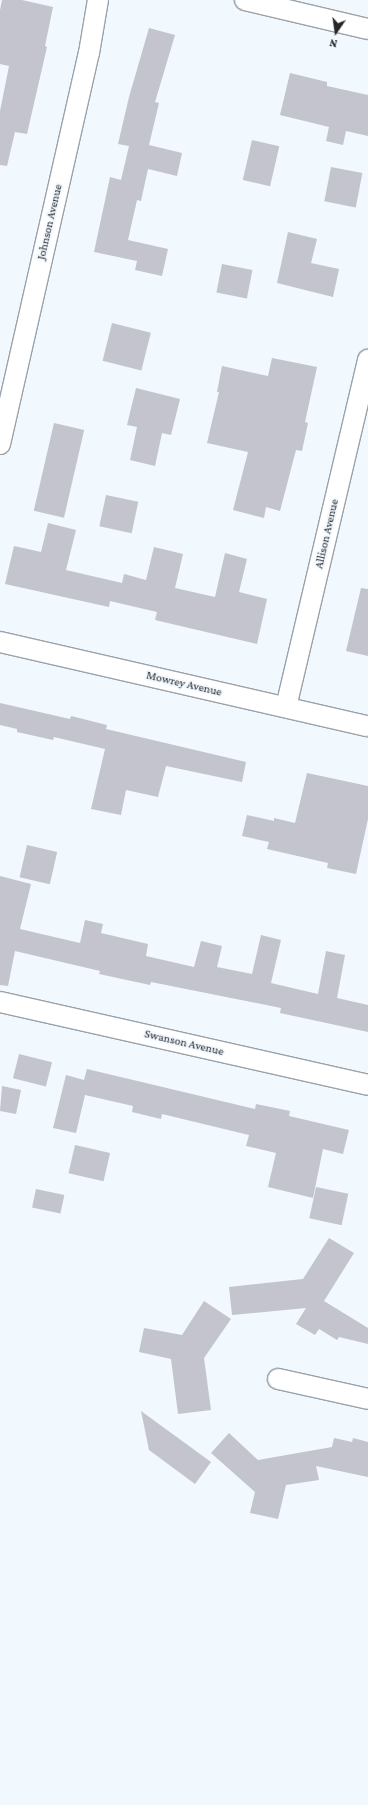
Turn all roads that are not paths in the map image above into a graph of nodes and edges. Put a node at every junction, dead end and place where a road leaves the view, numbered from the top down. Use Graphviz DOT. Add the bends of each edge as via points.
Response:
graph roads {
  1 [pos="98,0"];
  2 [pos="245,0"];
  3 [pos="368,29"];
  4 [pos="368,360"];
  5 [pos="0,444"];
  6 [pos="0,642"];
  7 [pos="286,707"];
  8 [pos="368,726"];
  9 [pos="0,1002"];
  10 [pos="368,1085"];
  11 [pos="278,1379"];
  12 [pos="368,1400"];
  1 -- 5 [label="street, Johnson Avenue" via="89,54"];
  2 -- 3 [label="street"];
  4 -- 7 [label="street, Allison Avenue"];
  6 -- 7 [label="street, Mowrey Avenue"];
  7 -- 8 [label="street, Mowrey Avenue"];
  9 -- 10 [label="street, Swanson Avenue"];
  11 -- 12 [label="street"];
}
